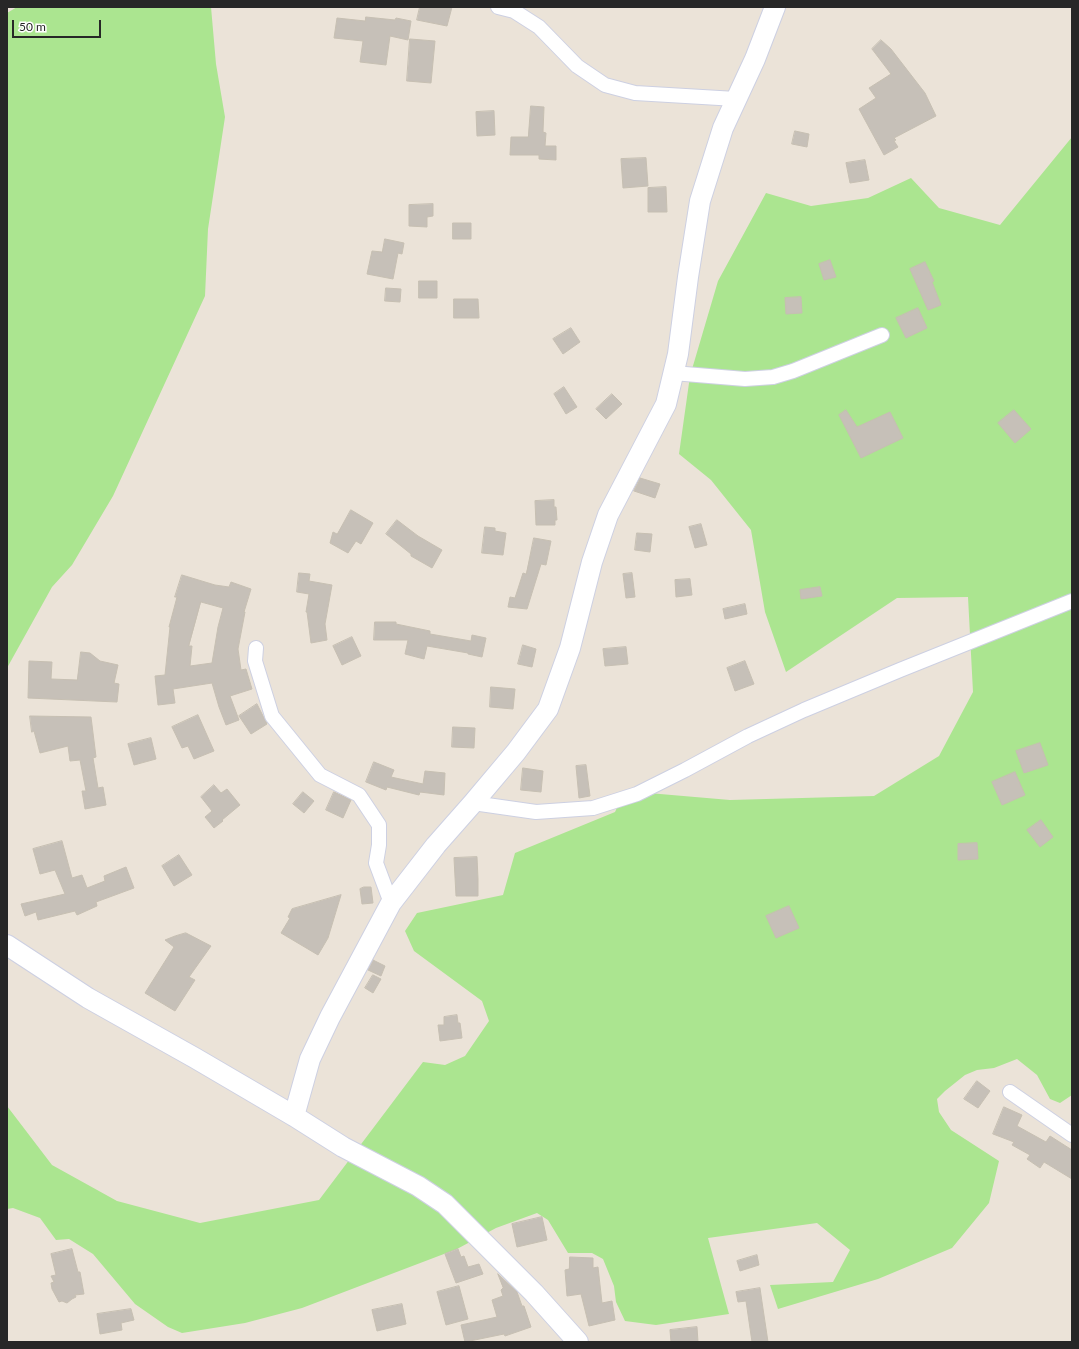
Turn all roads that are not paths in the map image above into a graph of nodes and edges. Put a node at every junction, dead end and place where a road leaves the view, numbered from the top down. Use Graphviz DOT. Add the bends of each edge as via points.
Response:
graph roads {
  1 [pos="498,7"];
  2 [pos="775,7"];
  3 [pos="514,9"];
  4 [pos="736,99"];
  5 [pos="882,335"];
  6 [pos="673,373"];
  7 [pos="1072,601"];
  8 [pos="256,648"];
  9 [pos="474,803"];
  10 [pos="391,903"];
  11 [pos="7,945"];
  12 [pos="1010,1092"];
  13 [pos="294,1116"];
  14 [pos="1072,1135"];
  15 [pos="578,1342"];
  1 -- 3 [label="street"];
  2 -- 4 [label="street"];
  3 -- 4 [label="street" via="539,28 577,66 605,85 635,93"];
  4 -- 6 [label="street" via="723,128 700,201"];
  5 -- 6 [label="street" via="774,377 744,379"];
  6 -- 9 [label="street" via="666,404 608,515 592,562 570,648 548,709"];
  7 -- 9 [label="street" via="804,710 637,794 593,808 536,812"];
  8 -- 10 [label="street" via="255,661 272,716 320,775 359,795 379,825 376,863"];
  9 -- 10 [label="street" via="436,845"];
  10 -- 13 [label="street" via="330,1016 310,1059"];
  11 -- 13 [label="street" via="88,998"];
  12 -- 14 [label="street"];
  13 -- 15 [label="street" via="343,1147 418,1186 445,1204 534,1293"];
}
